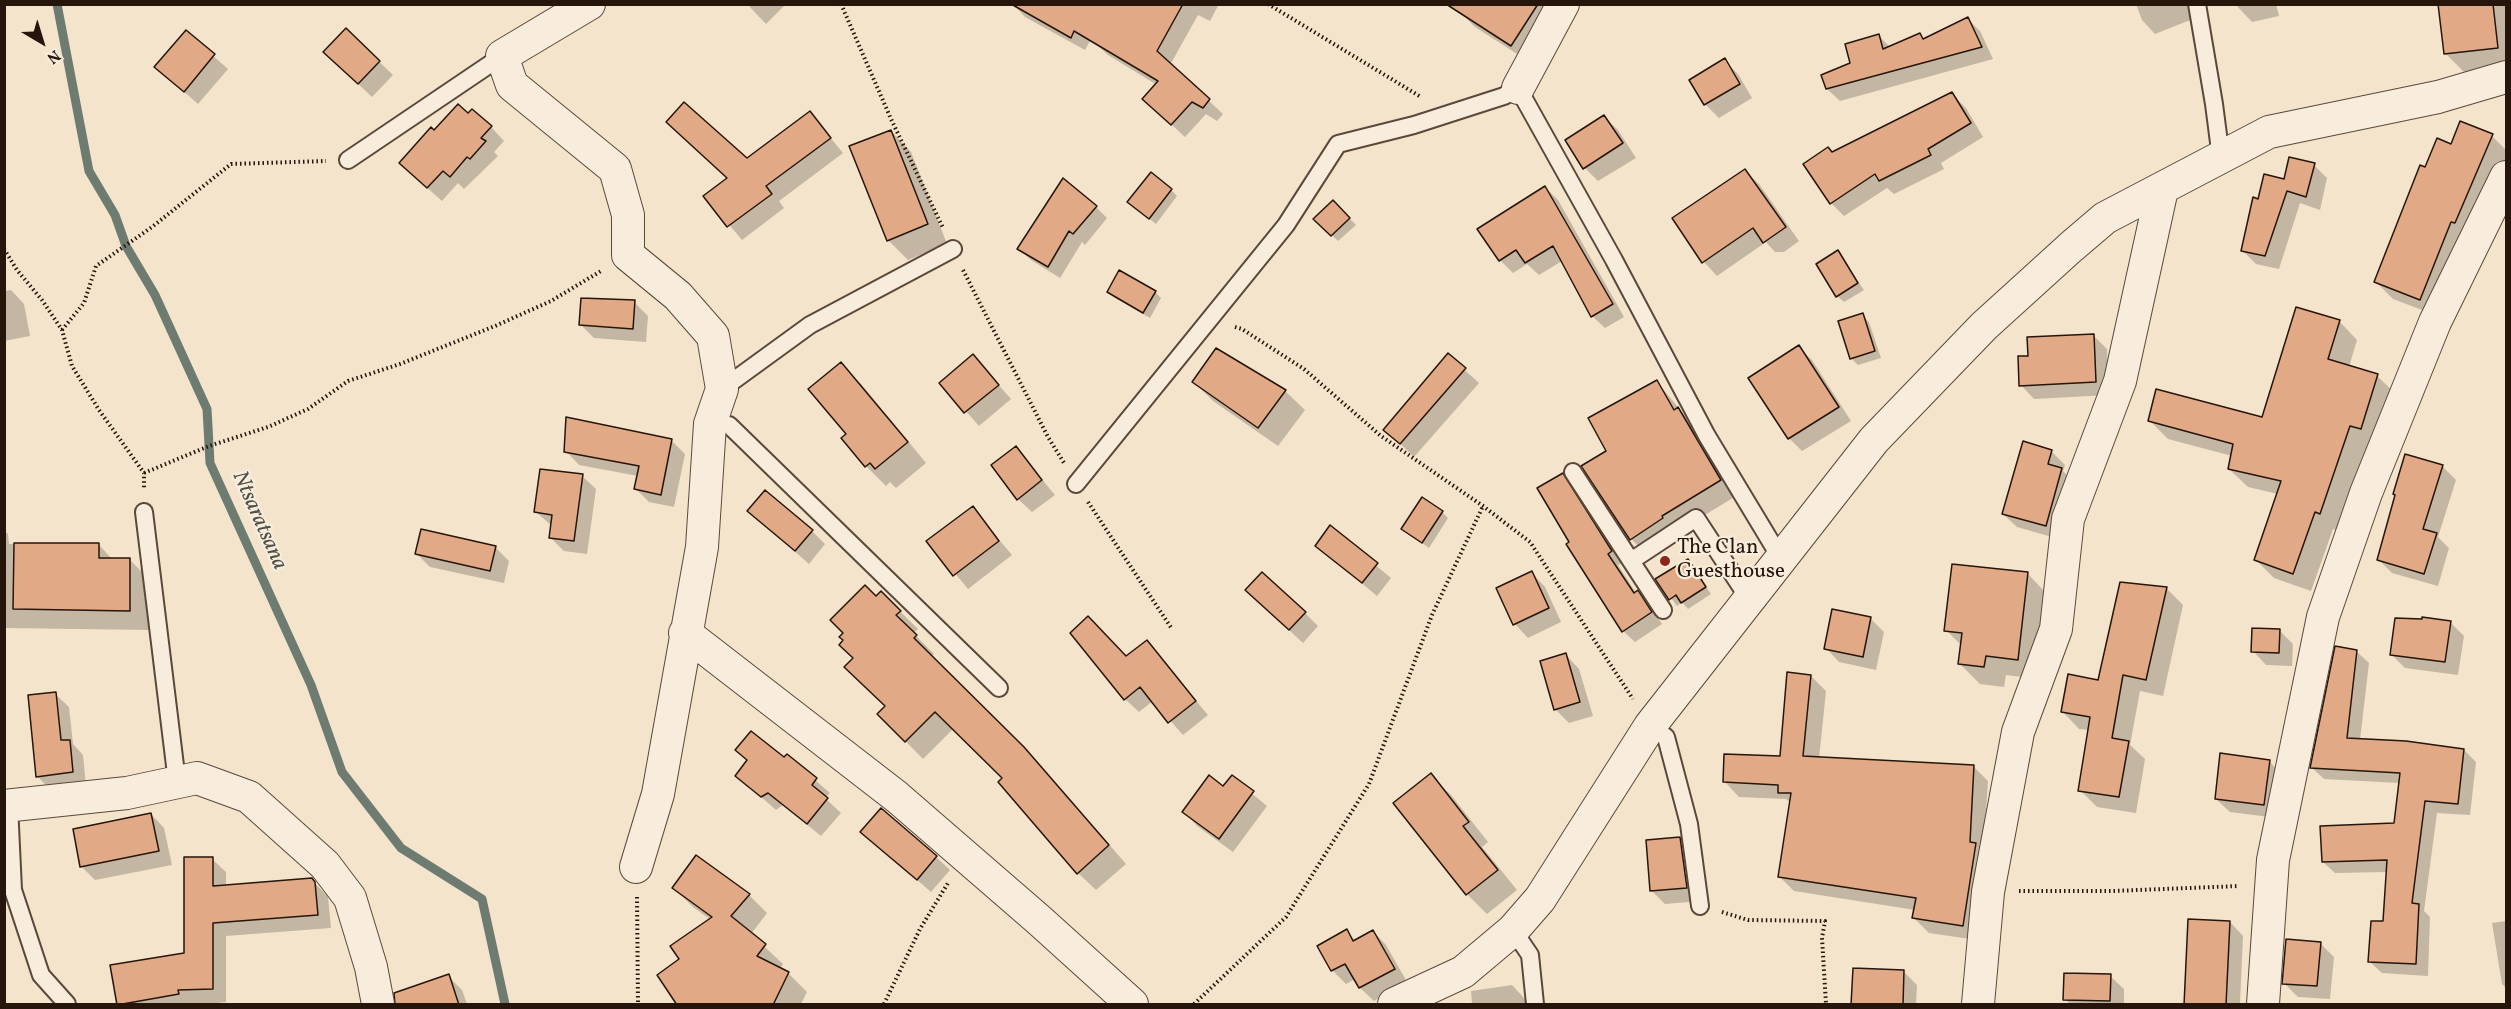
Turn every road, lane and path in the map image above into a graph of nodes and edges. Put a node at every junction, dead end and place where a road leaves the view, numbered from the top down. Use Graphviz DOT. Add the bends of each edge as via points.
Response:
graph roads {
  1 [pos="588,4"];
  2 [pos="841,4"];
  3 [pos="1268,4"];
  4 [pos="1563,4"];
  5 [pos="2197,4"];
  6 [pos="502,56"];
  7 [pos="2506,77"];
  8 [pos="1518,88"];
  9 [pos="1448,114"];
  10 [pos="2221,158"];
  11 [pos="348,160"];
  12 [pos="2506,177"];
  13 [pos="2162,189"];
  14 [pos="4,249"];
  15 [pos="953,249"];
  16 [pos="628,255"];
  17 [pos="1212,319"];
  18 [pos="62,330"];
  19 [pos="722,389"];
  20 [pos="710,424"];
  21 [pos="1573,472"];
  22 [pos="144,473"];
  23 [pos="1076,484"];
  24 [pos="1483,506"];
  25 [pos="144,512"];
  26 [pos="1780,557"];
  27 [pos="1631,561"];
  28 [pos="1749,599"];
  29 [pos="1663,610"];
  30 [pos="1172,629"];
  31 [pos="685,633"];
  32 [pos="999,688"];
  33 [pos="1650,726"];
  34 [pos="177,782"];
  35 [pos="7,806"];
  36 [pos="964,857"];
  37 [pos="636,867"];
  38 [pos="2270,888"];
  39 [pos="1988,892"];
  40 [pos="1700,906"];
  41 [pos="1513,930"];
  42 [pos="67,1005"];
  43 [pos="378,1005"];
  44 [pos="638,1005"];
  45 [pos="884,1005"];
  46 [pos="1132,1005"];
  47 [pos="1194,1005"];
  48 [pos="1394,1005"];
  49 [pos="1535,1005"];
  50 [pos="1826,1005"];
  51 [pos="1978,1005"];
  52 [pos="2263,1005"];
  1 -- 6 [label="street"];
  2 -- 15 [label="path"];
  3 -- 9 [label="path"];
  4 -- 8 [label="street"];
  5 -- 10 [label="lane"];
  6 -- 11 [label="lane"];
  6 -- 16 [label="street" via="512,85 615,169 628,215"];
  7 -- 10 [label="street" via="2438,97 2270,132"];
  8 -- 9 [label="lane"];
  8 -- 26 [label="lane" via="1707,436"];
  9 -- 17 [label="lane" via="1338,144 1286,225"];
  10 -- 13 [label="street"];
  11 -- 18 [label="path" via="231,164 96,266 84,303"];
  12 -- 38 [label="street" via="2435,322 2366,493 2323,617 2287,785"];
  13 -- 26 [label="street" via="2105,218 1984,326 1874,440"];
  13 -- 39 [label="street" via="2120,381 2068,519 2056,629 2018,732"];
  14 -- 18 [label="path"];
  15 -- 19 [label="lane" via="810,326"];
  15 -- 23 [label="path" via="1048,437"];
  16 -- 19 [label="street" via="678,296 713,336"];
  16 -- 22 [label="path" via="551,301 400,364 348,381 308,408 268,427"];
  17 -- 23 [label="lane"];
  17 -- 24 [label="path" via="1242,329 1304,369 1381,436"];
  18 -- 22 [label="path" via="72,366"];
  19 -- 20 [label="street"];
  20 -- 31 [label="street" via="702,547"];
  20 -- 32 [label="lane" via="729,425"];
  21 -- 27 [label="lane"];
  22 -- 25 [label="path"];
  23 -- 30 [label="path"];
  24 -- 33 [label="path" via="1530,542"];
  24 -- 47 [label="path" via="1432,615 1369,784 1286,917"];
  25 -- 34 [label="lane"];
  26 -- 28 [label="street"];
  27 -- 28 [label="lane" via="1696,518"];
  27 -- 29 [label="lane"];
  28 -- 33 [label="street"];
  31 -- 36 [label="street" via="897,797"];
  31 -- 37 [label="street" via="658,794"];
  33 -- 40 [label="lane" via="1666,737 1689,824"];
  33 -- 41 [label="street" via="1540,899"];
  34 -- 35 [label="street" via="127,793"];
  34 -- 43 [label="street" via="197,778 249,796 325,865 350,898"];
  35 -- 42 [label="lane" via="12,890 40,975"];
  36 -- 45 [label="path" via="920,929"];
  36 -- 46 [label="street"];
  37 -- 44 [label="path"];
  38 -- 39 [label="path"];
  38 -- 52 [label="street"];
  39 -- 51 [label="street"];
  40 -- 50 [label="path" via="1748,920 1825,921 1822,938"];
  41 -- 48 [label="street" via="1463,972"];
  41 -- 49 [label="lane" via="1530,955"];
}
